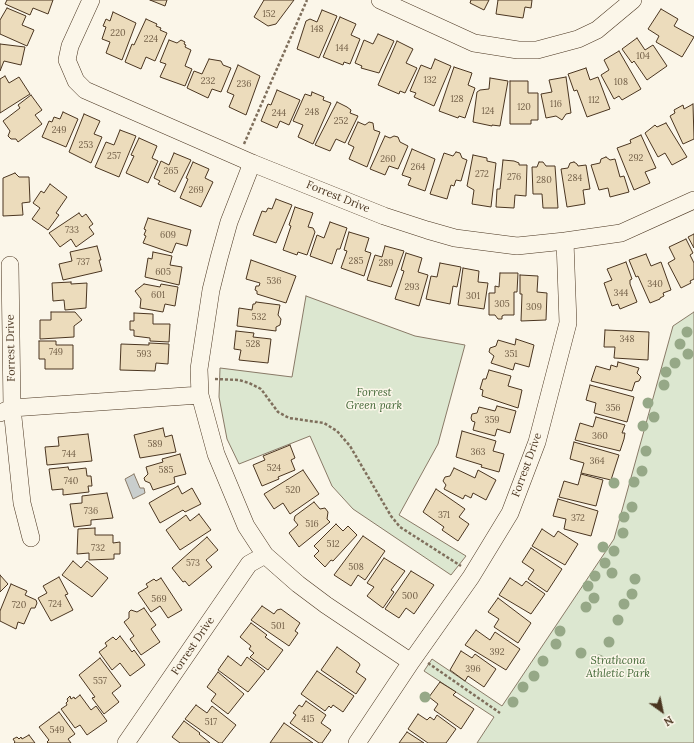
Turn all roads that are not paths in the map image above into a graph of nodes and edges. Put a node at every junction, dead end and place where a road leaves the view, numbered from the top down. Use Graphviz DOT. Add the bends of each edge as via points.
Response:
graph roads {
  1 [pos="91,0"];
  2 [pos="380,0"];
  3 [pos="633,0"];
  4 [pos="246,159"];
  5 [pos="694,200"];
  6 [pos="565,241"];
  7 [pos="10,265"];
  8 [pos="200,395"];
  9 [pos="4,408"];
  10 [pos="31,538"];
  11 [pos="265,555"];
  12 [pos="419,662"];
  13 [pos="126,743"];
  14 [pos="357,743"];
  1 -- 4 [label="street, Forrest Drive" via="70,46 67,60 76,82 85,90"];
  2 -- 3 [label="street" via="474,43 537,50 578,39 597,30"];
  4 -- 6 [label="street, Forrest Drive" via="384,216 441,234 517,246"];
  4 -- 8 [label="street" via="211,290 199,369"];
  5 -- 6 [label="street, Forrest Drive" via="621,233"];
  6 -- 12 [label="street, Forrest Drive" via="568,323 534,449 510,513"];
  7 -- 9 [label="street, Forrest Drive"];
  8 -- 9 [label="street"];
  8 -- 11 [label="street" via="216,454 246,526"];
  9 -- 10 [label="street, Forrest Drive"];
  11 -- 12 [label="street" via="326,605"];
  11 -- 13 [label="street, Forrest Drive" via="248,564"];
  12 -- 14 [label="street, Forrest Drive"];
}
